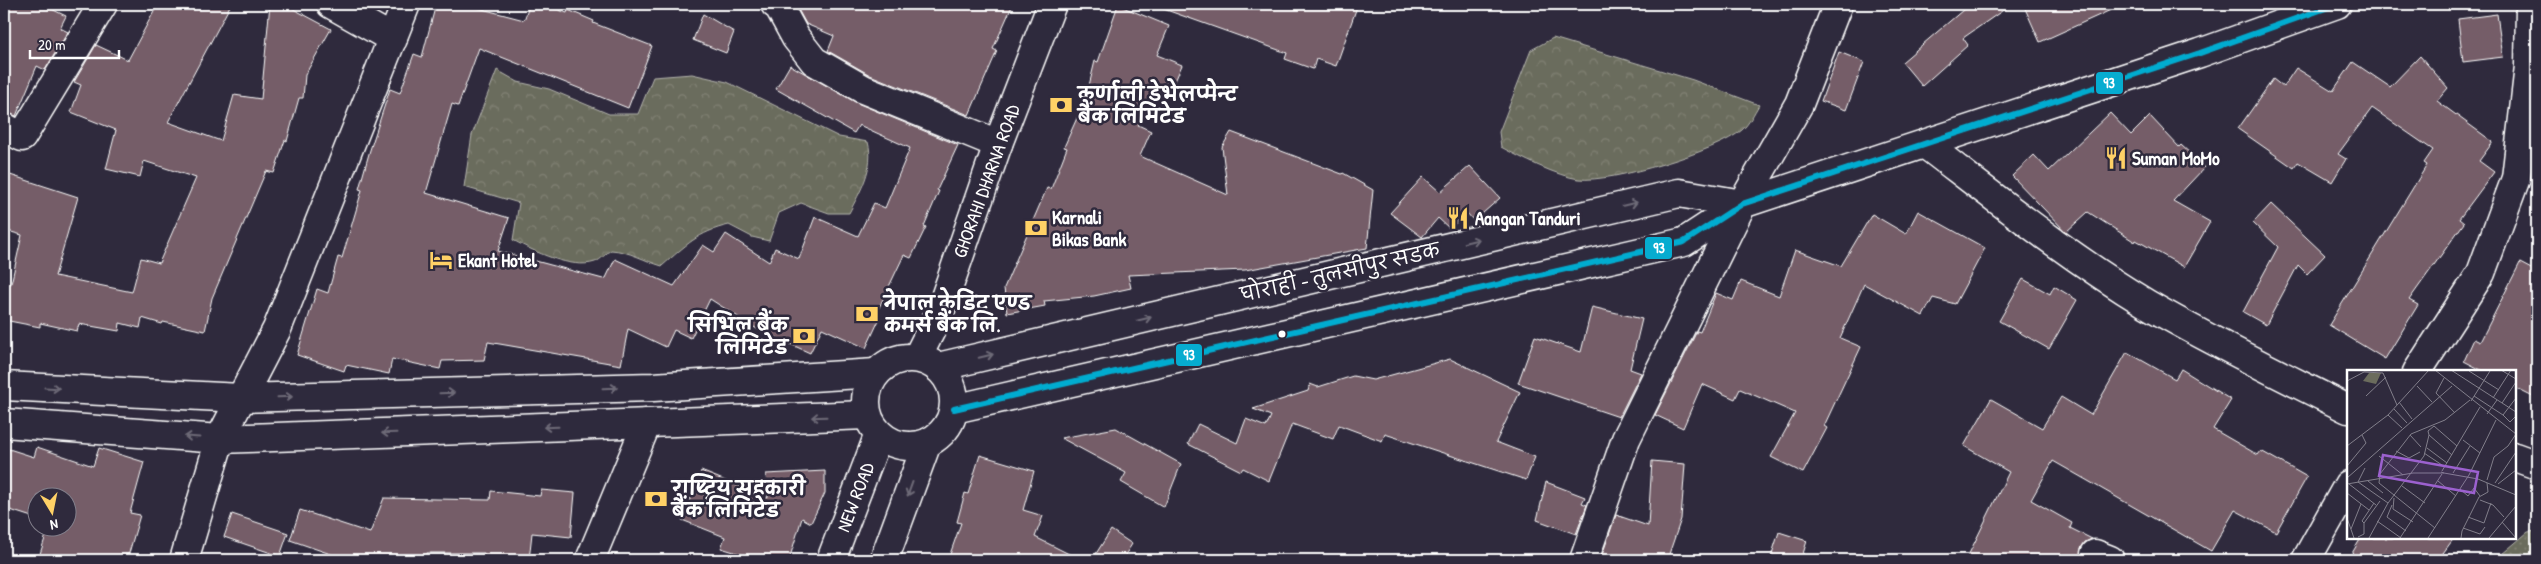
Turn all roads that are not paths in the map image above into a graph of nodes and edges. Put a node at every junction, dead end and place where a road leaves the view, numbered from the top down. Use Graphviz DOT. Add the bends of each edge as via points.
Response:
graph roads {
  1 [pos="103,4"];
  2 [pos="331,4"];
  3 [pos="406,4"];
  4 [pos="775,4"];
  5 [pos="1052,4"];
  6 [pos="1838,4"];
  7 [pos="2337,4"];
  8 [pos="2530,4"];
  9 [pos="393,39"];
  10 [pos="4,127"];
  11 [pos="998,144"];
  12 [pos="1926,145"];
  13 [pos="1742,204"];
  14 [pos="928,362"];
  15 [pos="2418,370"];
  16 [pos="876,373"];
  17 [pos="4,386"];
  18 [pos="241,398"];
  19 [pos="2347,408"];
  20 [pos="954,409"];
  21 [pos="647,423"];
  22 [pos="4,424"];
  23 [pos="873,425"];
  24 [pos="220,439"];
  25 [pos="927,443"];
  26 [pos="2516,457"];
  27 [pos="2537,465"];
  28 [pos="2347,487"];
  29 [pos="891,558"];
  30 [pos="184,560"];
  31 [pos="590,560"];
  32 [pos="830,560"];
  33 [pos="1584,560"];
  34 [pos="2306,560"];
  1 -- 10 [label="main road" via="22,137"];
  2 -- 9 [label="main road"];
  3 -- 9 [label="main road"];
  4 -- 11 [label="main road" via="814,61 863,89"];
  5 -- 11 [label="main road, GHORAHI DHARNA ROAD"];
  6 -- 13 [label="main road" via="1799,104"];
  7 -- 12 [label="main road, घोराही - तुलसीपुर सडक"];
  8 -- 15 [label="main road" via="2529,66 2516,178 2481,273"];
  9 -- 18 [label="main road" via="277,329"];
  11 -- 14 [label="main road, GHORAHI DHARNA ROAD" via="940,312"];
  12 -- 13 [label="main road, घोराही - तुलसीपुर सडक"];
  12 -- 19 [label="main road" via="2060,248 2147,304"];
  14 -- 13 [label="main road, घोराही - तुलसीपुर सडक, one-way" via="1679,193"];
  13 -- 20 [label="main road, घोराही - तुलसीपुर सडक" via="1684,242"];
  13 -- 33 [label="main road" via="1626,439"];
  14 -- 16 [label="main road" via="902,358"];
  14 -- 20 [label="main road" via="948,379 954,393"];
  18 -- 16 [label="main road, one-way" via="653,387"];
  16 -- 23 [label="main road" via="868,386 865,400"];
  17 -- 18 [label="main road, one-way"];
  18 -- 24 [label="main road"];
  20 -- 25 [label="main road" via="945,429"];
  23 -- 21 [label="main road, one-way"];
  21 -- 24 [label="main road, one-way"];
  21 -- 31 [label="main road"];
  24 -- 22 [label="main road, one-way"];
  23 -- 25 [label="main road" via="894,443 910,446"];
  23 -- 32 [label="main road, NEW ROAD"];
  24 -- 30 [label="main road"];
  25 -- 29 [label="main road, one-way"];
  26 -- 27 [label="main road"];
  28 -- 34 [label="main road"];
}
